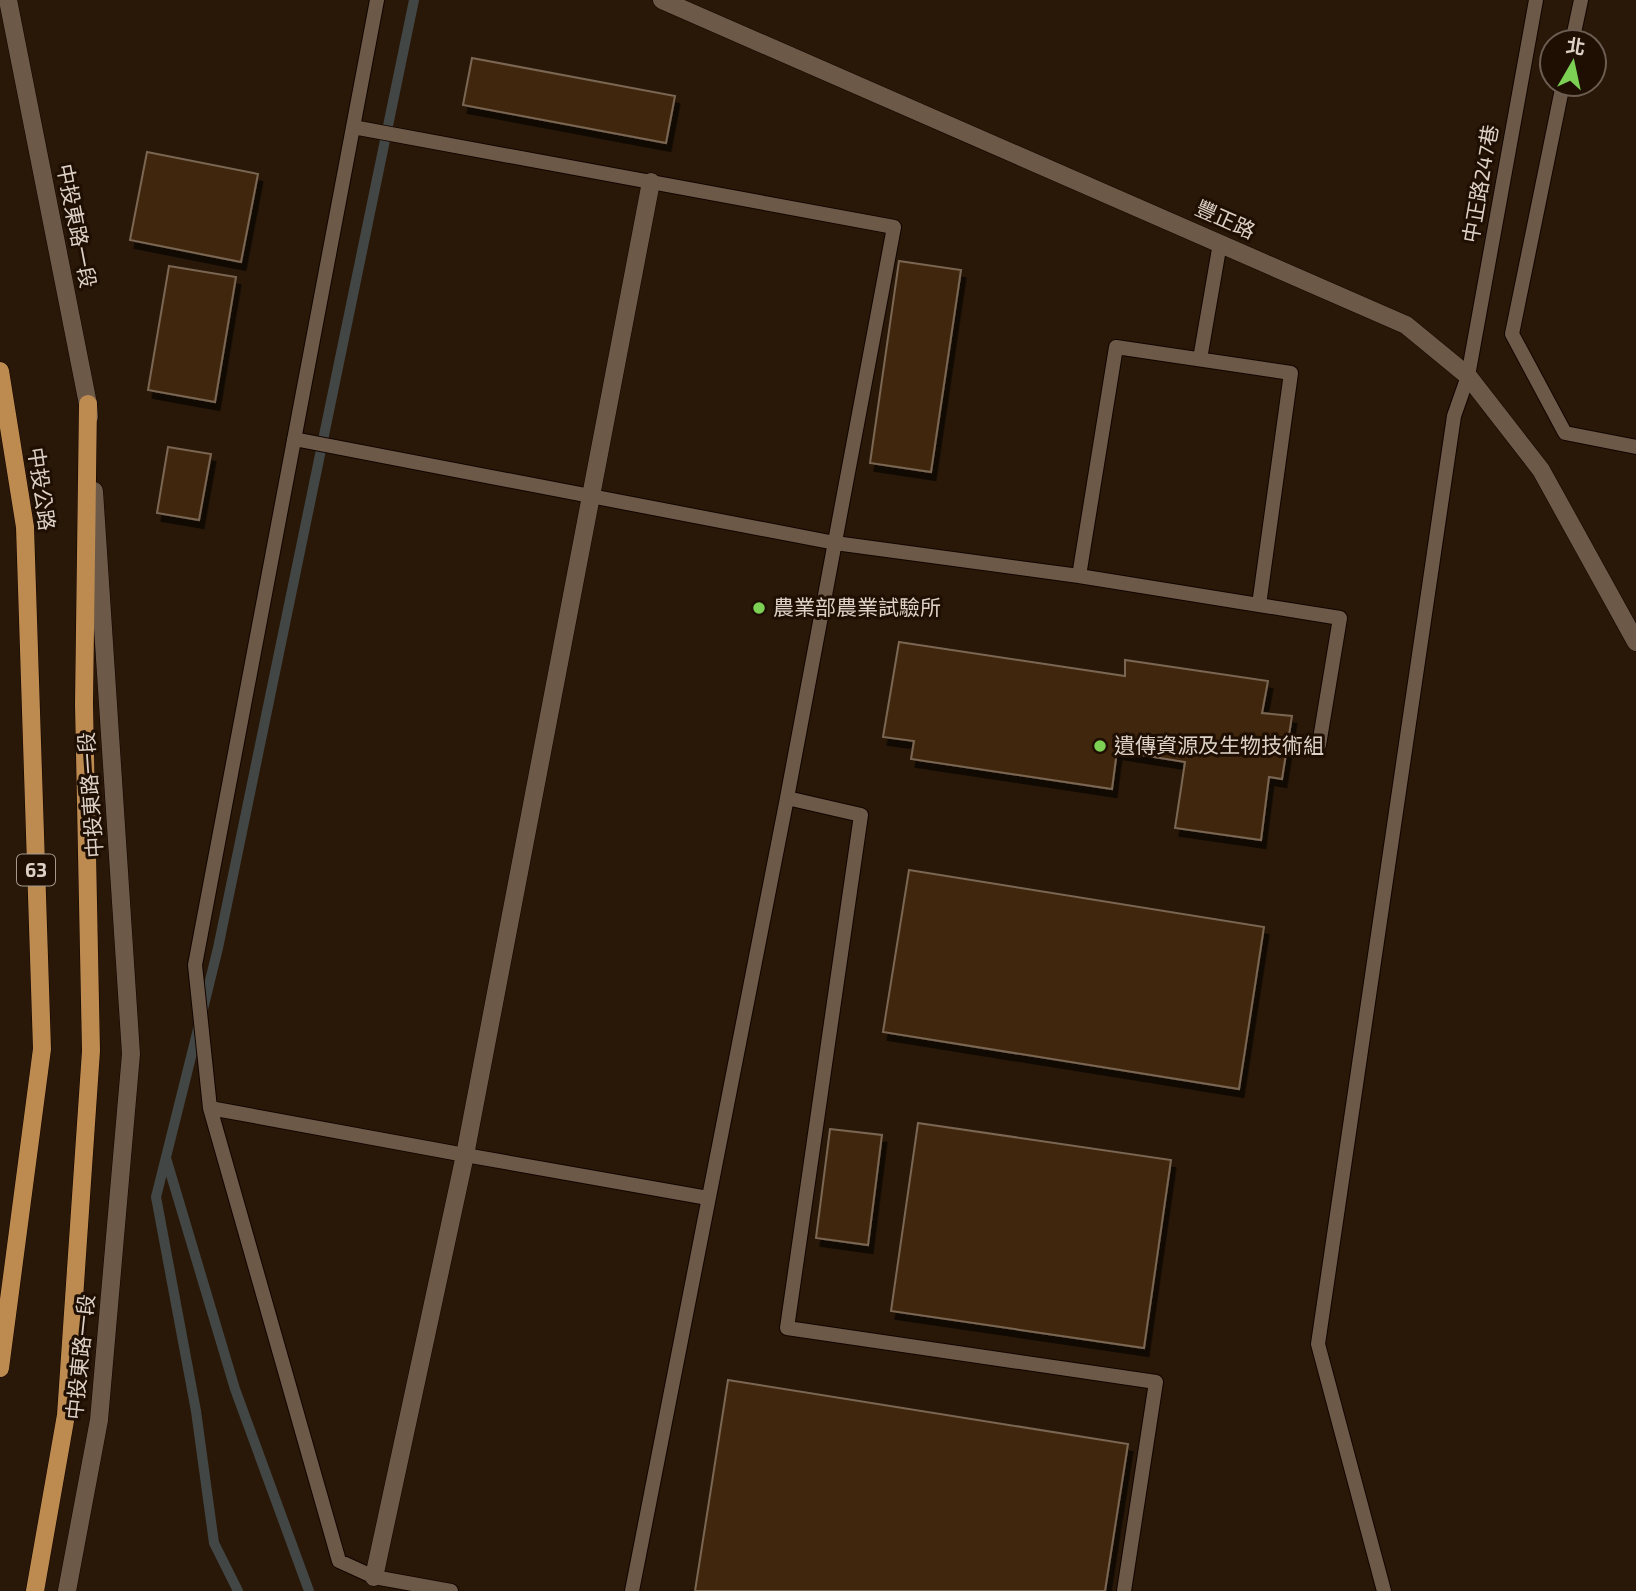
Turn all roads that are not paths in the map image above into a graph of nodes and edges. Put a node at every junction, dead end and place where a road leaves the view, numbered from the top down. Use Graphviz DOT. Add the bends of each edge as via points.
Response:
graph roads {
  1 [pos="8,0"];
  2 [pos="377,0"];
  3 [pos="662,0"];
  4 [pos="1536,0"];
  5 [pos="1581,0"];
  6 [pos="1575,28"];
  7 [pos="1560,98"];
  8 [pos="353,127"];
  9 [pos="651,182"];
  10 [pos="1220,243"];
  11 [pos="1200,359"];
  12 [pos="0,371"];
  13 [pos="1468,376"];
  14 [pos="88,404"];
  15 [pos="294,439"];
  16 [pos="1636,447"];
  17 [pos="592,496"];
  18 [pos="835,543"];
  19 [pos="1079,576"];
  20 [pos="1259,606"];
  21 [pos="1636,642"];
  22 [pos="1320,745"];
  23 [pos="787,798"];
  24 [pos="211,1108"];
  25 [pos="465,1156"];
  26 [pos="708,1198"];
  27 [pos="0,1368"];
  28 [pos="374,1577"];
  29 [pos="35,1591"];
  30 [pos="67,1591"];
  31 [pos="451,1591"];
  32 [pos="632,1591"];
  33 [pos="1124,1591"];
  34 [pos="1384,1591"];
  1 -- 14 [label="street, 中投東路一段"];
  2 -- 8 [label="lane"];
  3 -- 10 [label="street, 豐正路"];
  4 -- 13 [label="lane, 中正路247巷"];
  5 -- 6 [label="lane"];
  7 -- 16 [label="lane" via="1512,334 1565,433"];
  8 -- 9 [label="lane"];
  8 -- 15 [label="lane"];
  9 -- 17 [label="street"];
  9 -- 18 [label="lane" via="894,227"];
  10 -- 11 [label="lane"];
  10 -- 13 [label="street, 豐正路" via="1406,325"];
  11 -- 19 [label="lane" via="1116,347"];
  11 -- 20 [label="lane" via="1291,373"];
  12 -- 27 [label="main road, 中投公路 / 63" via="25,527 42,1049"];
  13 -- 21 [label="street, 豐正路" via="1541,470"];
  13 -- 34 [label="lane, 中正路247巷" via="1454,416 1318,1344"];
  14 -- 29 [label="main road" via="84,704 91,1051 66,1415"];
  14 -- 30 [label="street, 中投東路一段" via="131,1054 99,1420"];
  15 -- 17 [label="lane"];
  15 -- 24 [label="lane" via="195,965"];
  17 -- 18 [label="lane"];
  17 -- 25 [label="street"];
  18 -- 19 [label="lane"];
  18 -- 23 [label="lane"];
  19 -- 20 [label="lane"];
  20 -- 22 [label="lane" via="1340,618"];
  23 -- 26 [label="lane"];
  23 -- 33 [label="lane" via="861,815 787,1328 1156,1382"];
  24 -- 25 [label="lane"];
  24 -- 28 [label="lane" via="339,1561"];
  25 -- 26 [label="lane"];
  25 -- 28 [label="street"];
  26 -- 32 [label="lane"];
  28 -- 31 [label="lane"];
}
